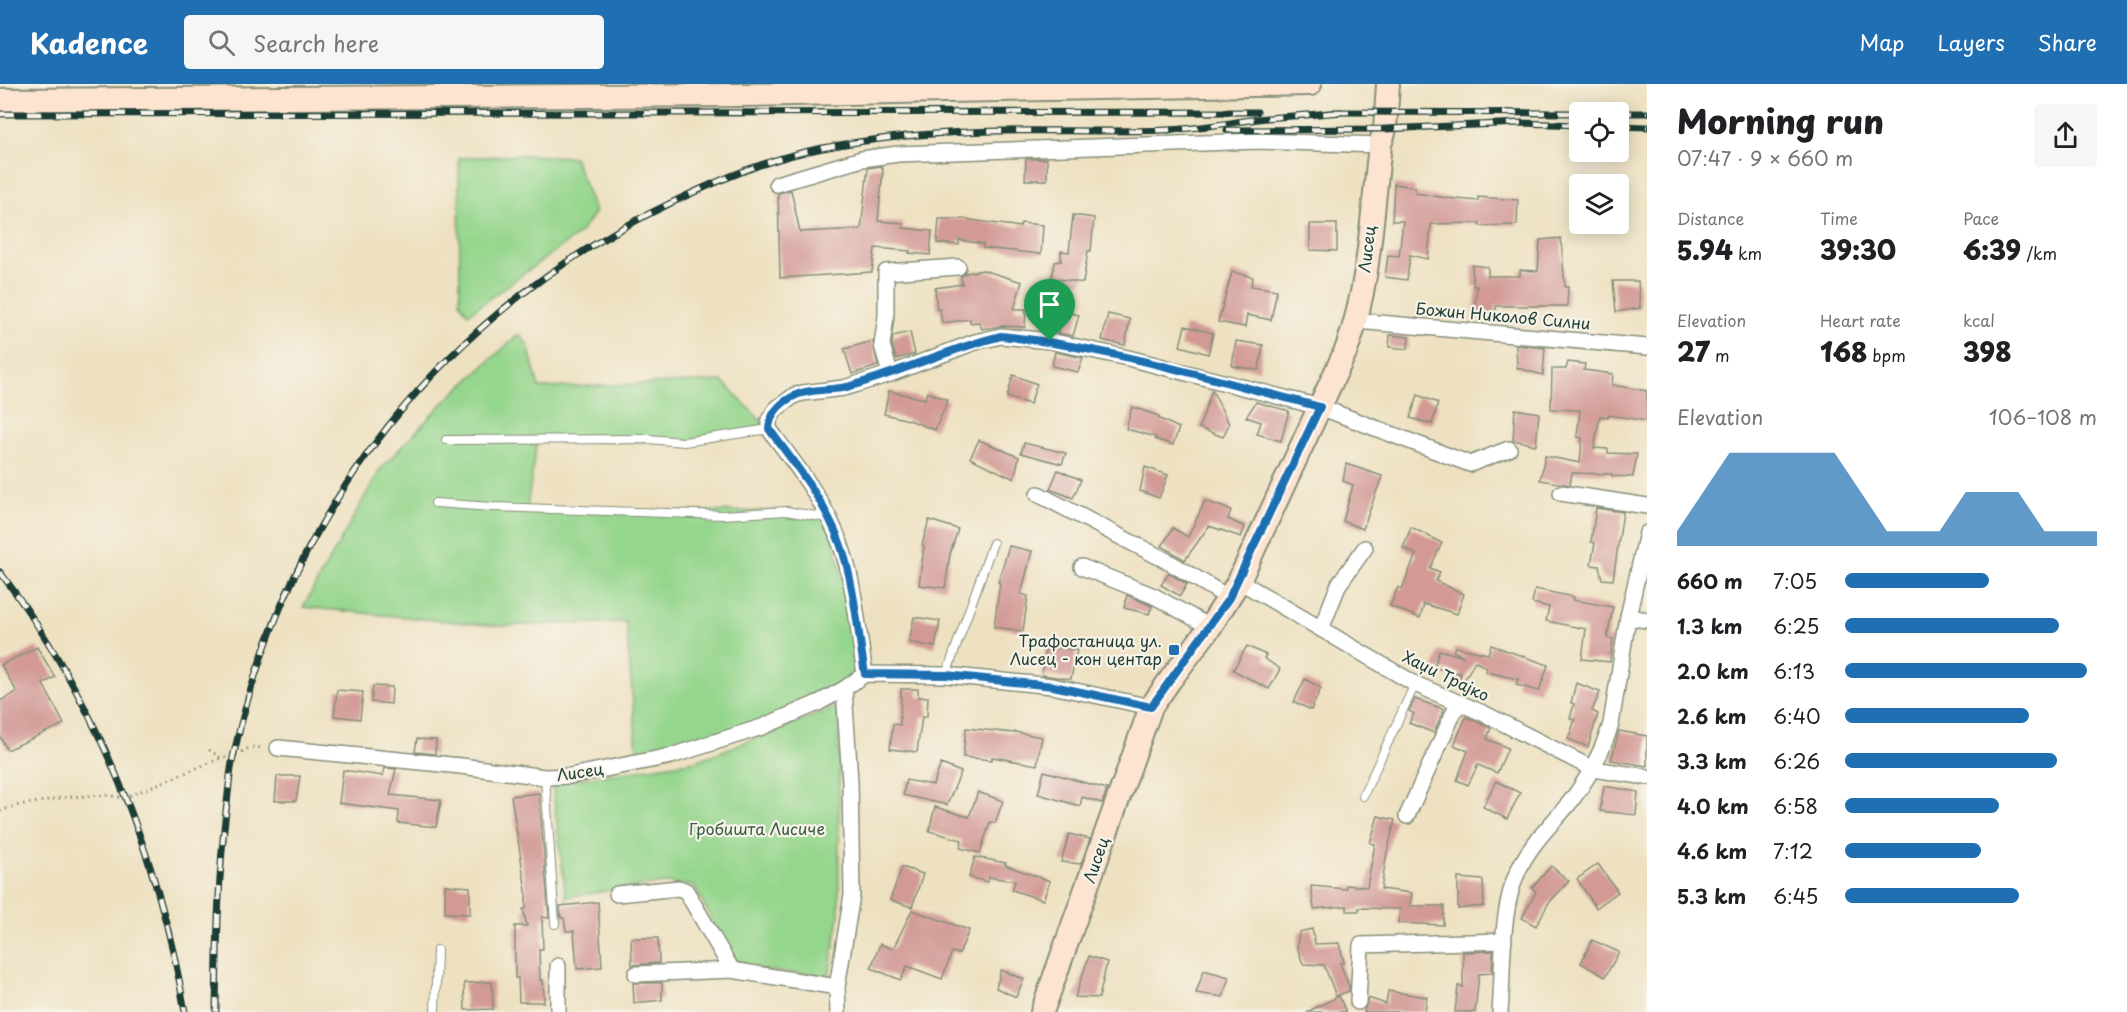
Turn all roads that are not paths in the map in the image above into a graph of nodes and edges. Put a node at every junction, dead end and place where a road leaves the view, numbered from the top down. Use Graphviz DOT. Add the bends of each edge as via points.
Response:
graph roads {
  1 [pos="1310,84"];
  2 [pos="1388,84"];
  3 [pos="0,100"];
  4 [pos="1380,145"];
  5 [pos="777,184"];
  6 [pos="958,267"];
  7 [pos="1357,321"];
  8 [pos="1647,347"];
  9 [pos="890,374"];
  10 [pos="1320,407"];
  11 [pos="769,429"];
  12 [pos="446,440"];
  13 [pos="1509,449"];
  14 [pos="1561,493"];
  15 [pos="1038,494"];
  16 [pos="435,503"];
  17 [pos="1647,506"];
  18 [pos="829,518"];
  19 [pos="1647,533"];
  20 [pos="993,543"];
  21 [pos="1365,548"];
  22 [pos="1082,567"];
  23 [pos="1234,589"];
  24 [pos="1628,617"];
  25 [pos="1647,620"];
  26 [pos="1210,627"];
  27 [pos="1321,629"];
  28 [pos="865,674"];
  29 [pos="946,675"];
  30 [pos="1416,684"];
  31 [pos="844,689"];
  32 [pos="1458,703"];
  33 [pos="1151,707"];
  34 [pos="278,748"];
  35 [pos="1593,769"];
  36 [pos="545,777"];
  37 [pos="1647,777"];
  38 [pos="1363,796"];
  39 [pos="1407,816"];
  40 [pos="617,894"];
  41 [pos="555,924"];
  42 [pos="1504,941"];
  43 [pos="437,950"];
  44 [pos="558,966"];
  45 [pos="732,970"];
  46 [pos="636,974"];
  47 [pos="837,987"];
  48 [pos="1358,1002"];
  49 [pos="435,1012"];
  50 [pos="558,1012"];
  51 [pos="838,1012"];
  52 [pos="1042,1012"];
  53 [pos="1500,1012"];
  1 -- 3 [label="street" via="727,96"];
  2 -- 4 [label="street, Лисец"];
  4 -- 5 [label="street" via="1258,141 898,154 862,159"];
  4 -- 7 [label="street, Лисец"];
  6 -- 9 [label="street" via="886,272 882,345"];
  7 -- 8 [label="street, Божин Николов Силни"];
  7 -- 10 [label="street, Лисец"];
  9 -- 10 [label="street" via="1001,336 1050,341"];
  9 -- 11 [label="street" via="844,388 795,396 776,409"];
  10 -- 13 [label="street" via="1470,464"];
  10 -- 23 [label="street, Лисец"];
  11 -- 12 [label="lane" via="684,442"];
  11 -- 18 [label="street"];
  14 -- 17 [label="street"];
  15 -- 23 [label="street, Хаџи Трајко" via="1169,562"];
  16 -- 18 [label="lane" via="723,515 786,511"];
  18 -- 28 [label="street" via="849,577"];
  19 -- 24 [label="street"];
  20 -- 29 [label="lane"];
  21 -- 27 [label="street" via="1340,584"];
  22 -- 26 [label="street" via="1154,596"];
  23 -- 26 [label="street, Лисец"];
  23 -- 27 [label="street, Хаџи Трајко"];
  24 -- 25 [label="street"];
  24 -- 35 [label="street" via="1611,724"];
  26 -- 33 [label="street, Лисец"];
  27 -- 30 [label="street, Хаџи Трајко"];
  28 -- 29 [label="street"];
  28 -- 31 [label="street, Лисец"];
  29 -- 33 [label="street" via="1053,686"];
  30 -- 32 [label="street, Хаџи Трајко"];
  30 -- 38 [label="lane"];
  31 -- 36 [label="street, Лисец" via="762,727 671,756 570,776"];
  31 -- 47 [label="street" via="852,895"];
  32 -- 35 [label="street, Хаџи Трајко"];
  32 -- 39 [label="street"];
  33 -- 52 [label="street, Лисец"];
  34 -- 36 [label="street, Лисец"];
  35 -- 37 [label="street, Хаџи Трајко"];
  35 -- 42 [label="street" via="1519,868"];
  36 -- 41 [label="lane"];
  40 -- 45 [label="street" via="679,888 686,891"];
  42 -- 48 [label="street" via="1361,945"];
  42 -- 53 [label="street"];
  43 -- 49 [label="lane"];
  44 -- 50 [label="street"];
  45 -- 46 [label="street"];
  45 -- 47 [label="street"];
  47 -- 51 [label="street"];
}
